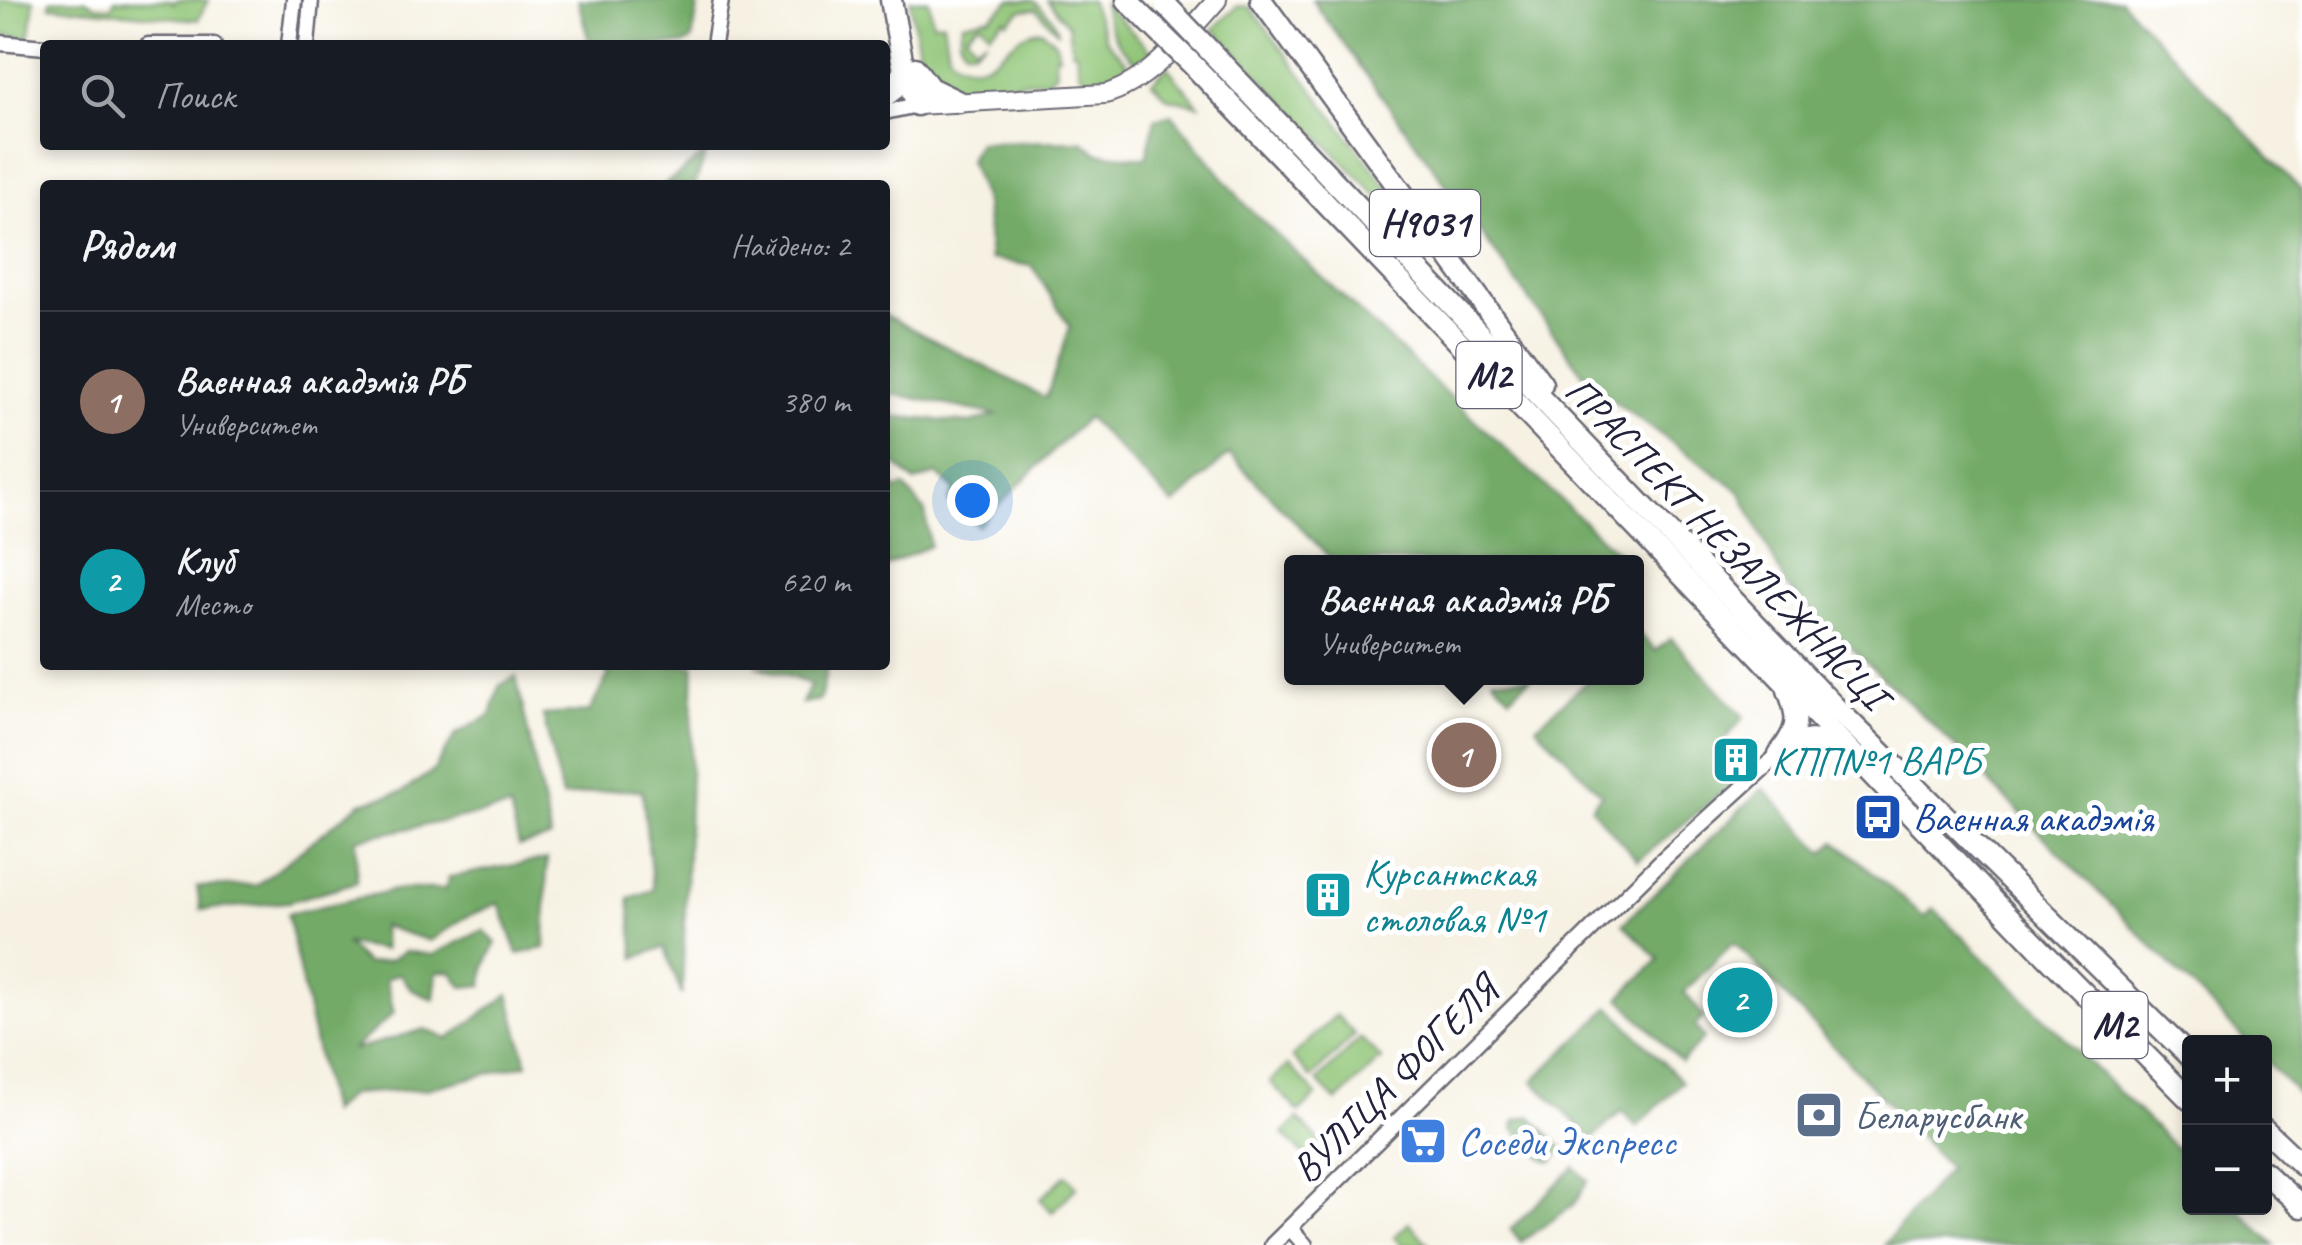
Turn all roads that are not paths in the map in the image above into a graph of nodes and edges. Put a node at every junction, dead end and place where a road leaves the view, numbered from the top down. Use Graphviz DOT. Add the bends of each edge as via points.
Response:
graph roads {
  1 [pos="294,0"];
  2 [pos="312,0"];
  3 [pos="721,0"];
  4 [pos="891,0"];
  5 [pos="903,0"];
  6 [pos="1127,0"];
  7 [pos="1216,0"];
  8 [pos="1261,0"];
  9 [pos="1164,2"];
  10 [pos="290,40"];
  11 [pos="308,40"];
  12 [pos="715,40"];
  13 [pos="0,43"];
  14 [pos="40,47"];
  15 [pos="910,69"];
  16 [pos="890,93"];
  17 [pos="890,100"];
  18 [pos="959,102"];
  19 [pos="917,106"];
  20 [pos="890,111"];
  21 [pos="1587,446"];
  22 [pos="1786,683"];
  23 [pos="1848,749"];
  24 [pos="1780,754"];
  25 [pos="2182,1049"];
  26 [pos="2182,1092"];
  27 [pos="2272,1137"];
  28 [pos="2302,1165"];
  29 [pos="2272,1179"];
  30 [pos="2302,1207"];
  31 [pos="1290,1228"];
  32 [pos="1272,1245"];
  33 [pos="1304,1245"];
  1 -- 10 [label="street"];
  2 -- 11 [label="street"];
  3 -- 12 [label="street"];
  4 -- 15 [label="highway"];
  5 -- 15 [label="highway"];
  6 -- 22 [label="highway, ПРАСПЕКТ НЕЗАЛЕЖНАСЦІ / М2, bridge"];
  7 -- 18 [label="main road" via="1119,90"];
  8 -- 21 [label="highway, Н9031"];
  9 -- 21 [label="highway, ПРАСПЕКТ НЕЗАЛЕЖНАСЦІ / М2, bridge"];
  13 -- 14 [label="street"];
  15 -- 16 [label="highway"];
  15 -- 18 [label="highway"];
  15 -- 19 [label="highway"];
  17 -- 19 [label="street"];
  18 -- 19 [label="main road"];
  19 -- 20 [label="street"];
  21 -- 25 [label="highway, ПРАСПЕКТ НЕЗАЛЕЖНАСЦІ / М2" via="1833,705"];
  22 -- 23 [label="highway, ПРАСПЕКТ НЕЗАЛЕЖНАСЦІ / М2"];
  22 -- 24 [label="highway" via="1796,724"];
  23 -- 24 [label="highway" via="1809,739"];
  23 -- 26 [label="highway, ПРАСПЕКТ НЕЗАЛЕЖНАСЦІ / М2"];
  24 -- 31 [label="street, ВУЛІЦА ФОГЕЛЯ" via="1661,862"];
  27 -- 28 [label="highway"];
  29 -- 30 [label="highway"];
  31 -- 32 [label="street, ВУЛІЦА ФОГЕЛЯ"];
  31 -- 33 [label="street"];
}
